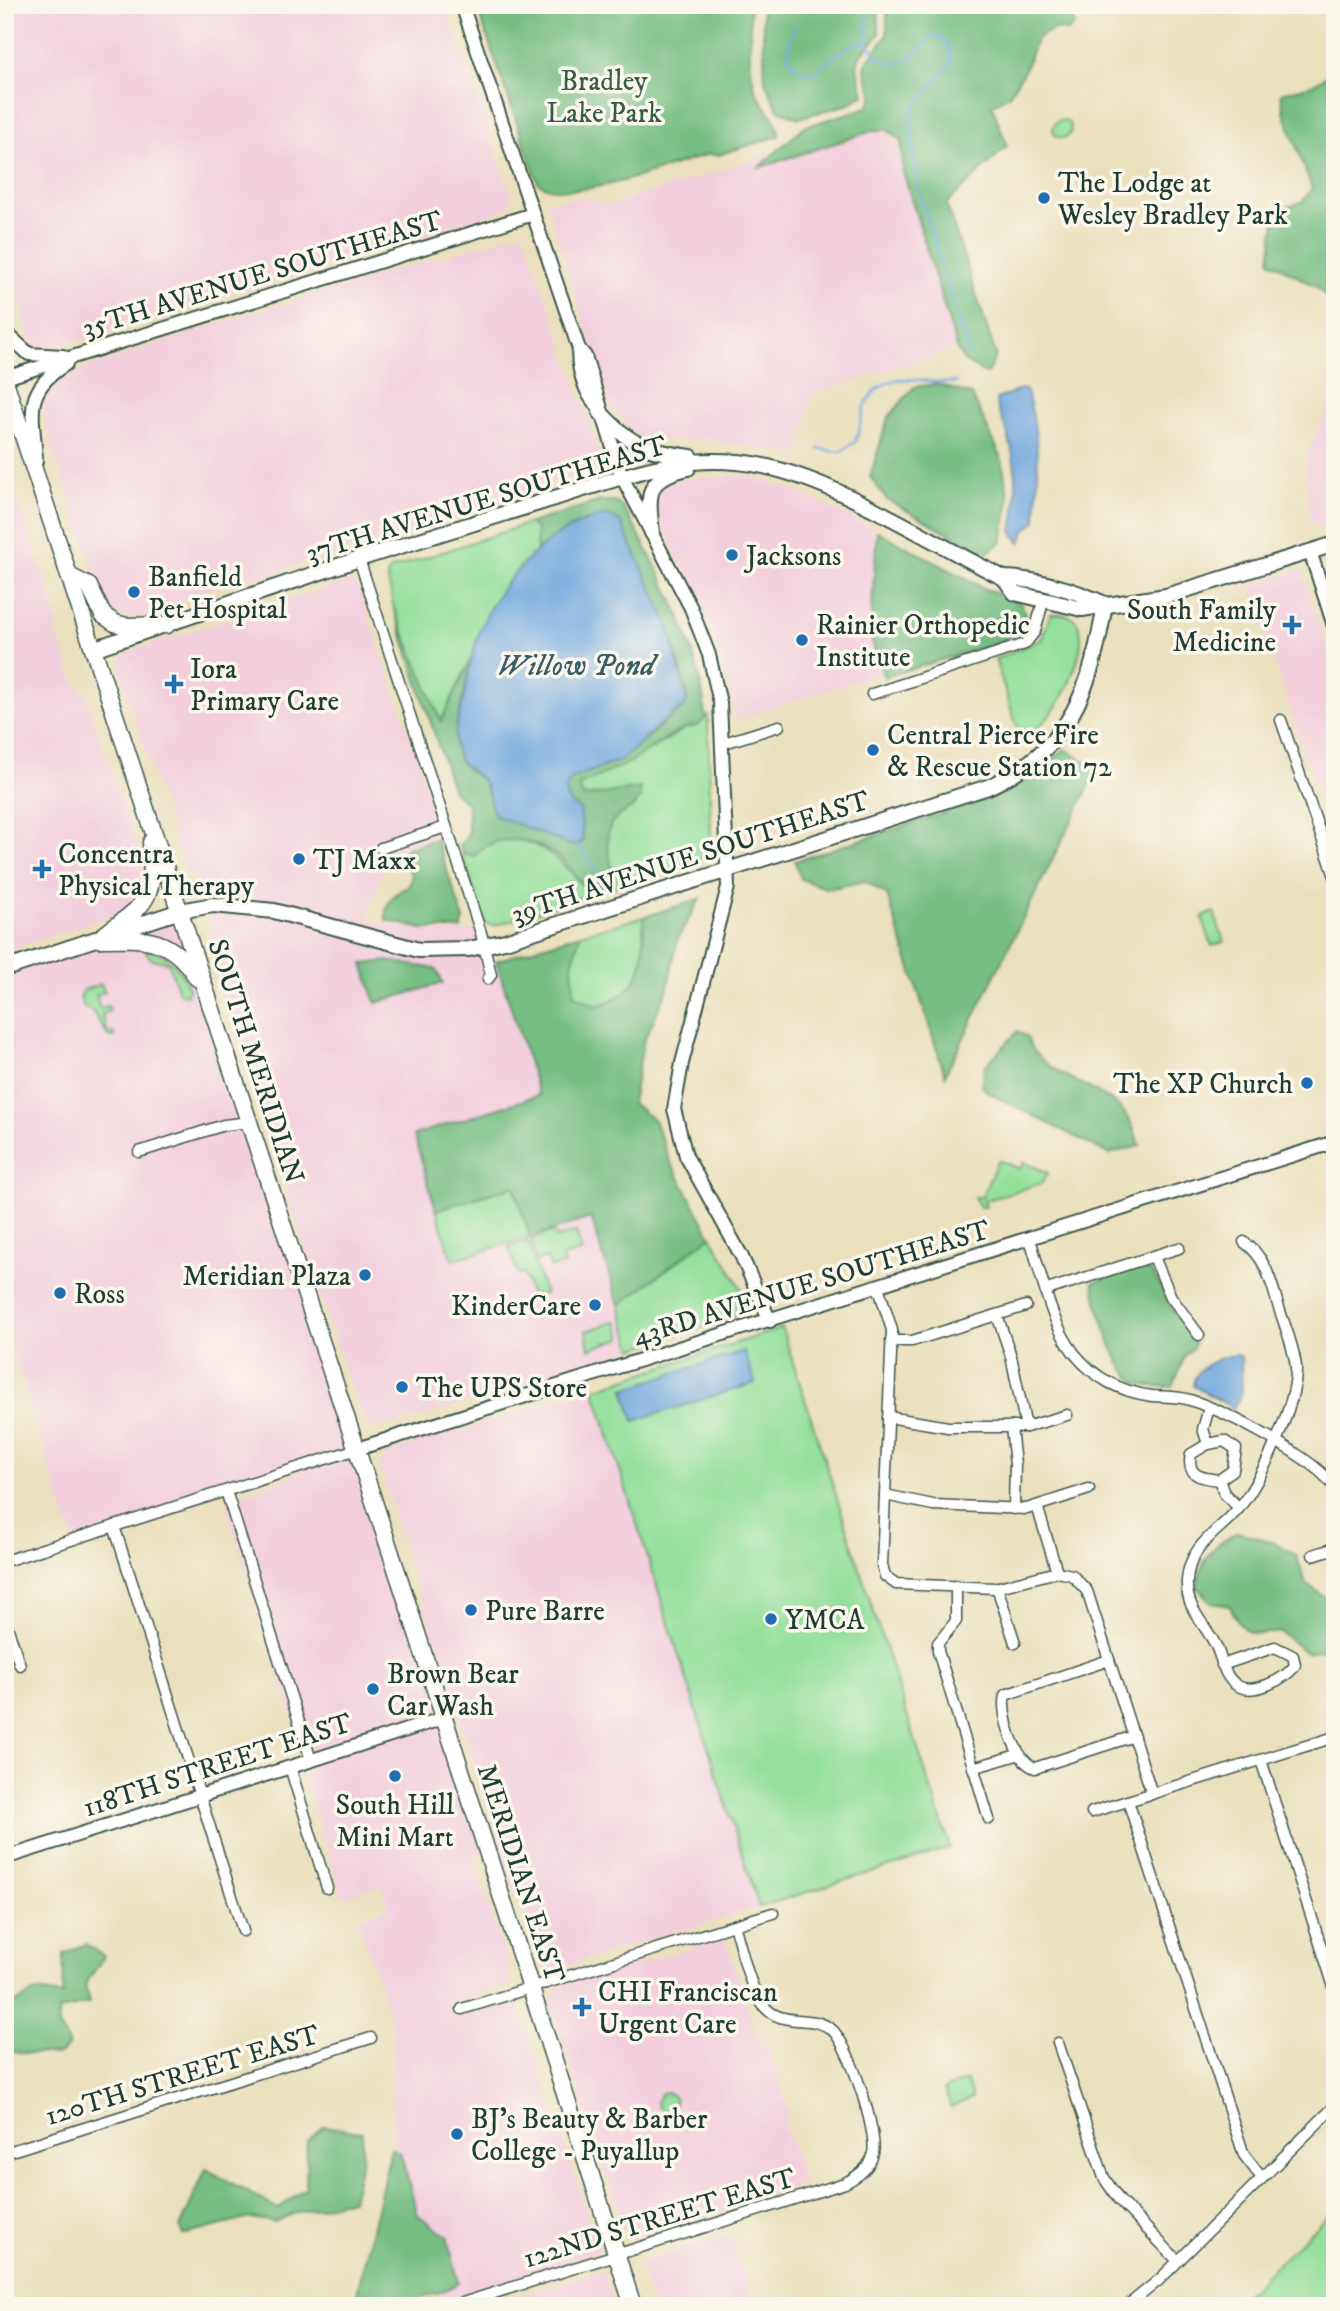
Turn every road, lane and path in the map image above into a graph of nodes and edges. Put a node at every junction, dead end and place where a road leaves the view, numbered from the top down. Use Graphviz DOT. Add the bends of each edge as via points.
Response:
graph roads {
  1 [pos="462,5"];
  2 [pos="533,214"];
  3 [pos="5,332"];
  4 [pos="81,355"];
  5 [pos="5,379"];
  6 [pos="599,409"];
  7 [pos="720,461"];
  8 [pos="36,475"];
  9 [pos="622,477"];
  10 [pos="652,533"];
  11 [pos="1335,544"];
  12 [pos="1310,551"];
  13 [pos="359,559"];
  14 [pos="69,576"];
  15 [pos="1004,578"];
  16 [pos="1043,602"];
  17 [pos="1105,604"];
  18 [pos="167,625"];
  19 [pos="1335,629"];
  20 [pos="93,649"];
  21 [pos="872,694"];
  22 [pos="1281,720"];
  23 [pos="779,726"];
  24 [pos="724,743"];
  25 [pos="150,819"];
  26 [pos="446,827"];
  27 [pos="381,848"];
  28 [pos="729,869"];
  29 [pos="1335,876"];
  30 [pos="180,911"];
  31 [pos="100,939"];
  32 [pos="484,946"];
  33 [pos="5,969"];
  34 [pos="488,979"];
  35 [pos="210,1000"];
  36 [pos="250,1122"];
  37 [pos="1335,1142"];
  38 [pos="139,1152"];
  39 [pos="1030,1239"];
  40 [pos="1244,1242"];
  41 [pos="1179,1248"];
  42 [pos="1154,1257"];
  43 [pos="878,1286"];
  44 [pos="1047,1290"];
  45 [pos="1026,1306"];
  46 [pos="997,1315"];
  47 [pos="770,1321"];
  48 [pos="1199,1335"];
  49 [pos="891,1341"];
  50 [pos="1209,1408"];
  51 [pos="1067,1415"];
  52 [pos="888,1417"];
  53 [pos="1011,1427"];
  54 [pos="1026,1427"];
  55 [pos="1274,1441"];
  56 [pos="1208,1444"];
  57 [pos="357,1449"];
  58 [pos="1219,1480"];
  59 [pos="1335,1488"];
  60 [pos="1089,1489"];
  61 [pos="226,1491"];
  62 [pos="885,1495"];
  63 [pos="1037,1506"];
  64 [pos="1239,1508"];
  65 [pos="1014,1509"];
  66 [pos="114,1526"];
  67 [pos="1335,1548"];
  68 [pos="1313,1555"];
  69 [pos="5,1561"];
  70 [pos="1057,1572"];
  71 [pos="956,1586"];
  72 [pos="997,1587"];
  73 [pos="5,1620"];
  74 [pos="1015,1643"];
  75 [pos="1109,1660"];
  76 [pos="20,1665"];
  77 [pos="1222,1665"];
  78 [pos="444,1718"];
  79 [pos="1133,1736"];
  80 [pos="1335,1737"];
  81 [pos="1017,1755"];
  82 [pos="311,1760"];
  83 [pos="1261,1760"];
  84 [pos="290,1767"];
  85 [pos="973,1768"];
  86 [pos="1152,1794"];
  87 [pos="200,1796"];
  88 [pos="1128,1801"];
  89 [pos="1092,1812"];
  90 [pos="989,1819"];
  91 [pos="5,1858"];
  92 [pos="327,1888"];
  93 [pos="774,1913"];
  94 [pos="734,1925"];
  95 [pos="243,1931"];
  96 [pos="531,1988"];
  97 [pos="1335,1990"];
  98 [pos="461,2009"];
  99 [pos="371,2038"];
  100 [pos="1058,2043"];
  101 [pos="1335,2106"];
  102 [pos="5,2154"];
  103 [pos="1262,2178"];
  104 [pos="617,2254"];
  105 [pos="1178,2261"];
  106 [pos="453,2306"];
  107 [pos="633,2306"];
  108 [pos="1127,2306"];
  1 -- 2 [label="street"];
  2 -- 4 [label="street, 35TH AVENUE SOUTHEAST"];
  2 -- 6 [label="street" via="600,399"];
  3 -- 4 [label="street" via="29,354"];
  4 -- 5 [label="street, 35TH AVENUE SOUTHEAST"];
  4 -- 8 [label="street" via="36,389"];
  5 -- 8 [label="main road, SOUTH MERIDIAN"];
  6 -- 7 [label="main road" via="618,432 641,448"];
  6 -- 9 [label="street"];
  7 -- 9 [label="main road, 37TH AVENUE SOUTHEAST" via="663,466"];
  7 -- 10 [label="main road" via="657,481 648,497"];
  7 -- 15 [label="main road, 37TH AVENUE SOUTHEAST" via="758,465 815,482"];
  8 -- 14 [label="main road, SOUTH MERIDIAN"];
  9 -- 10 [label="street"];
  9 -- 13 [label="main road, 37TH AVENUE SOUTHEAST"];
  10 -- 24 [label="street" via="691,608 709,655"];
  11 -- 12 [label="main road"];
  12 -- 17 [label="main road" via="1167,596"];
  12 -- 19 [label="street"];
  13 -- 18 [label="main road, 37TH AVENUE SOUTHEAST"];
  13 -- 26 [label="street"];
  14 -- 18 [label="main road" via="89,586 103,615 115,623"];
  14 -- 20 [label="main road, SOUTH MERIDIAN"];
  15 -- 16 [label="main road, 37TH AVENUE SOUTHEAST" via="1015,593"];
  15 -- 17 [label="main road, 37TH AVENUE SOUTHEAST" via="1083,594"];
  16 -- 17 [label="main road" via="1082,609"];
  16 -- 21 [label="street" via="1035,631 1025,644"];
  17 -- 28 [label="main road, 39TH AVENUE SOUTHEAST" via="1086,690 1063,730 1027,765 988,787"];
  18 -- 20 [label="main road, 37TH AVENUE SOUTHEAST"];
  20 -- 25 [label="main road, SOUTH MERIDIAN"];
  22 -- 29 [label="street"];
  23 -- 24 [label="street"];
  24 -- 28 [label="street"];
  25 -- 30 [label="main road, SOUTH MERIDIAN"];
  25 -- 31 [label="main road" via="150,893"];
  26 -- 27 [label="street"];
  26 -- 32 [label="street"];
  28 -- 32 [label="main road, 39TH AVENUE SOUTHEAST"];
  28 -- 47 [label="street" via="724,909 676,1091 676,1125 694,1173 741,1255"];
  30 -- 31 [label="main road, 39TH AVENUE SOUTHEAST"];
  30 -- 32 [label="main road, 39TH AVENUE SOUTHEAST" via="213,905 250,906 403,947 452,951"];
  30 -- 35 [label="main road, SOUTH MERIDIAN"];
  31 -- 33 [label="main road, 39TH AVENUE SOUTHEAST"];
  31 -- 35 [label="main road" via="147,938 167,946 184,960"];
  32 -- 34 [label="street"];
  35 -- 36 [label="main road, SOUTH MERIDIAN"];
  36 -- 38 [label="street" via="224,1125"];
  36 -- 57 [label="main road, SOUTH MERIDIAN"];
  37 -- 39 [label="street, 43RD AVENUE SOUTHEAST"];
  39 -- 43 [label="street, 43RD AVENUE SOUTHEAST"];
  39 -- 44 [label="street"];
  40 -- 55 [label="street" via="1263,1260 1294,1355 1294,1390"];
  41 -- 42 [label="street"];
  42 -- 44 [label="street"];
  42 -- 48 [label="street" via="1171,1297"];
  43 -- 47 [label="street, 43RD AVENUE SOUTHEAST"];
  43 -- 49 [label="street" via="892,1330"];
  44 -- 50 [label="street" via="1065,1340 1095,1374 1124,1390 1190,1400"];
  45 -- 46 [label="street"];
  46 -- 49 [label="street" via="912,1340"];
  46 -- 54 [label="street"];
  47 -- 57 [label="street, 43RD AVENUE SOUTHEAST"];
  49 -- 52 [label="street"];
  50 -- 55 [label="street"];
  50 -- 56 [label="street" via="1203,1429"];
  51 -- 54 [label="street"];
  52 -- 53 [label="street" via="948,1427"];
  52 -- 62 [label="street"];
  53 -- 54 [label="street"];
  53 -- 65 [label="street" via="1016,1465"];
  55 -- 59 [label="street" via="1314,1464"];
  55 -- 64 [label="street"];
  56 -- 58 [label="street" via="1191,1454 1189,1464 1201,1478"];
  56 -- 58 [label="street" via="1224,1441 1236,1449 1233,1470"];
  57 -- 61 [label="street"];
  57 -- 78 [label="main road, SOUTH MERIDIAN"];
  58 -- 64 [label="street"];
  60 -- 63 [label="street"];
  61 -- 66 [label="street"];
  61 -- 82 [label="street"];
  62 -- 65 [label="street" via="933,1505"];
  62 -- 71 [label="street" via="882,1565 886,1576 896,1584"];
  63 -- 65 [label="street"];
  63 -- 70 [label="street"];
  64 -- 77 [label="street" via="1200,1544 1187,1579 1194,1613 1216,1646"];
  66 -- 69 [label="street"];
  66 -- 87 [label="street"];
  67 -- 68 [label="street"];
  70 -- 72 [label="street"];
  70 -- 75 [label="street" via="1072,1575 1087,1591"];
  71 -- 72 [label="street"];
  71 -- 85 [label="street" via="956,1621 938,1643 938,1651"];
  72 -- 74 [label="street"];
  73 -- 76 [label="street"];
  75 -- 79 [label="street"];
  75 -- 81 [label="street" via="1005,1695 1002,1704"];
  77 -- 77 [label="street" via="1235,1685 1255,1686 1285,1678 1295,1665 1293,1656 1275,1647"];
  78 -- 82 [label="street, 118TH STREET EAST"];
  78 -- 96 [label="main road, MERIDIAN EAST"];
  79 -- 81 [label="street" via="1034,1768"];
  79 -- 86 [label="street"];
  80 -- 83 [label="street"];
  81 -- 85 [label="street"];
  82 -- 84 [label="street, 118TH STREET EAST"];
  83 -- 86 [label="street"];
  83 -- 97 [label="street"];
  84 -- 87 [label="street, 118TH STREET EAST"];
  84 -- 92 [label="street"];
  85 -- 90 [label="street"];
  86 -- 88 [label="street"];
  87 -- 91 [label="street, 118TH STREET EAST"];
  87 -- 95 [label="street"];
  88 -- 89 [label="street"];
  88 -- 103 [label="street" via="1244,2155"];
  93 -- 94 [label="street"];
  94 -- 96 [label="street"];
  94 -- 104 [label="street, 122ND STREET EAST" via="760,1999 770,2012 786,2020 819,2023 841,2039 873,2130 871,2160 845,2183"];
  96 -- 98 [label="street"];
  96 -- 104 [label="main road, MERIDIAN EAST"];
  99 -- 102 [label="street, 120TH STREET EAST"];
  100 -- 105 [label="street" via="1104,2178"];
  101 -- 103 [label="street"];
  103 -- 105 [label="street"];
  104 -- 106 [label="street, 122ND STREET EAST"];
  104 -- 107 [label="main road, MERIDIAN EAST"];
  105 -- 108 [label="street"];
}
